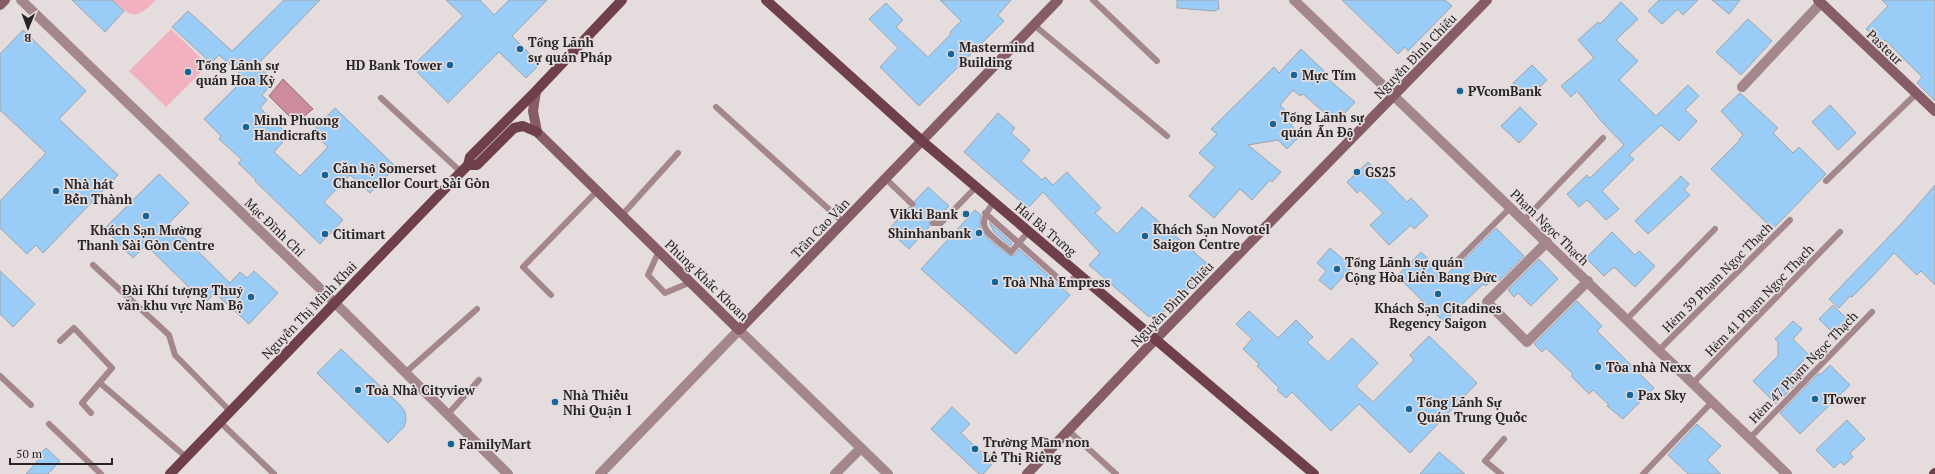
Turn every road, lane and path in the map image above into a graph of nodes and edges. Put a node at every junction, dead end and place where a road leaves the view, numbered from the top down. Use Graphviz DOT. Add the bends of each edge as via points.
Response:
graph roads {
  1 [pos="5,0"];
  2 [pos="21,0"];
  3 [pos="622,0"];
  4 [pos="766,0"];
  5 [pos="1058,0"];
  6 [pos="1093,0"];
  7 [pos="1294,0"];
  8 [pos="1488,0"];
  9 [pos="1820,2"];
  10 [pos="0,5"];
  11 [pos="1034,25"];
  12 [pos="1157,61"];
  13 [pos="1742,87"];
  14 [pos="536,92"];
  15 [pos="1916,94"];
  16 [pos="1395,95"];
  17 [pos="381,98"];
  18 [pos="716,107"];
  19 [pos="1935,112"];
  20 [pos="537,132"];
  21 [pos="1166,136"];
  22 [pos="1603,138"];
  23 [pos="922,141"];
  24 [pos="678,153"];
  25 [pos="465,168"];
  26 [pos="886,178"];
  27 [pos="1826,181"];
  28 [pos="976,187"];
  29 [pos="597,191"];
  30 [pos="994,202"];
  31 [pos="912,204"];
  32 [pos="1511,207"];
  33 [pos="985,213"];
  34 [pos="622,215"];
  35 [pos="1524,220"];
  36 [pos="1790,220"];
  37 [pos="843,222"];
  38 [pos="933,223"];
  39 [pos="1715,229"];
  40 [pos="1029,231"];
  41 [pos="1840,232"];
  42 [pos="1547,242"];
  43 [pos="1019,243"];
  44 [pos="659,252"];
  45 [pos="93,265"];
  46 [pos="1453,265"];
  47 [pos="1078,273"];
  48 [pos="1588,281"];
  49 [pos="691,282"];
  50 [pos="550,295"];
  51 [pos="335,303"];
  52 [pos="477,310"];
  53 [pos="1872,312"];
  54 [pos="1627,319"];
  55 [pos="739,330"];
  56 [pos="1156,339"];
  57 [pos="60,341"];
  58 [pos="1659,350"];
  59 [pos="405,373"];
  60 [pos="0,376"];
  61 [pos="479,380"];
  62 [pos="100,383"];
  63 [pos="1693,383"];
  64 [pos="1712,402"];
  65 [pos="31,405"];
  66 [pos="229,410"];
  67 [pos="91,413"];
  68 [pos="447,415"];
  69 [pos="220,422"];
  70 [pos="50,424"];
  71 [pos="1069,431"];
  72 [pos="1750,438"];
  73 [pos="1504,439"];
  74 [pos="861,448"];
  75 [pos="186,457"];
  76 [pos="101,474"];
  77 [pos="170,474"];
  78 [pos="274,474"];
  79 [pos="508,474"];
  80 [pos="600,474"];
  81 [pos="835,474"];
  82 [pos="888,474"];
  83 [pos="1027,474"];
  84 [pos="1116,474"];
  85 [pos="1314,474"];
  86 [pos="1501,474"];
  87 [pos="1643,474"];
  88 [pos="1787,474"];
  1 -- 10 [label="main road"];
  2 -- 51 [label="street, Mạc Đĩnh Chi"];
  3 -- 14 [label="main road, Nguyễn Thị Minh Khai"];
  4 -- 23 [label="main road, Hai Bà Trưng"];
  5 -- 11 [label="main road, Trần Cao Vân"];
  6 -- 12 [label="lane"];
  7 -- 16 [label="street, Phạm Ngọc Thạch"];
  8 -- 16 [label="main road, Nguyễn Đình Chiểu"];
  9 -- 13 [label="street"];
  9 -- 15 [label="main road, Pasteur"];
  11 -- 21 [label="lane"];
  11 -- 23 [label="main road, Trần Cao Vân"];
  14 -- 20 [label="main road" via="533,111"];
  14 -- 25 [label="main road, Nguyễn Thị Minh Khai" via="470,157"];
  15 -- 19 [label="main road, Pasteur"];
  15 -- 27 [label="lane"];
  16 -- 32 [label="street, Phạm Ngọc Thạch"];
  16 -- 56 [label="main road, Nguyễn Đình Chiểu"];
  17 -- 25 [label="lane"];
  18 -- 37 [label="lane"];
  20 -- 25 [label="main road, Nguyễn Thị Minh Khai" via="522,126 514,128 477,165"];
  20 -- 29 [label="main road, Phùng Khắc Khoan"];
  22 -- 35 [label="lane"];
  23 -- 26 [label="main road, Trần Cao Vân"];
  23 -- 28 [label="main road, Hai Bà Trưng"];
  24 -- 34 [label="lane"];
  25 -- 51 [label="main road, Nguyễn Thị Minh Khai"];
  26 -- 31 [label="lane"];
  26 -- 37 [label="main road, Trần Cao Vân"];
  28 -- 30 [label="main road, Hai Bà Trưng"];
  28 -- 38 [label="lane" via="941,223"];
  29 -- 34 [label="main road, Phùng Khắc Khoan"];
  29 -- 50 [label="lane" via="522,267"];
  30 -- 33 [label="lane"];
  30 -- 40 [label="main road, Hai Bà Trưng"];
  32 -- 35 [label="street, Phạm Ngọc Thạch"];
  32 -- 46 [label="lane"];
  33 -- 43 [label="lane"];
  33 -- 43 [label="lane" via="984,229 1011,252"];
  34 -- 44 [label="main road, Phùng Khắc Khoan"];
  35 -- 42 [label="street, Phạm Ngọc Thạch"];
  36 -- 58 [label="lane, Hẻm 39 Phạm Ngọc Thạch"];
  37 -- 55 [label="main road, Trần Cao Vân"];
  39 -- 54 [label="lane"];
  40 -- 43 [label="lane"];
  40 -- 47 [label="main road, Hai Bà Trưng"];
  41 -- 63 [label="lane, Hẻm 41 Phạm Ngọc Thạch"];
  42 -- 48 [label="street, Phạm Ngọc Thạch"];
  42 -- 48 [label="street" via="1487,302 1526,342"];
  43 -- 47 [label="lane" via="1067,286"];
  44 -- 49 [label="main road, Phùng Khắc Khoan"];
  44 -- 49 [label="lane" via="648,275 665,292"];
  45 -- 66 [label="lane" via="169,335 175,355"];
  47 -- 56 [label="main road, Hai Bà Trưng"];
  48 -- 54 [label="street, Phạm Ngọc Thạch"];
  49 -- 55 [label="main road, Phùng Khắc Khoan"];
  51 -- 59 [label="street, Mạc Đĩnh Chi"];
  51 -- 66 [label="main road, Nguyễn Thị Minh Khai"];
  52 -- 59 [label="lane"];
  53 -- 72 [label="lane, Hẻm 47 Phạm Ngọc Thạch"];
  54 -- 58 [label="street, Phạm Ngọc Thạch"];
  55 -- 74 [label="street, Phùng Khắc Khoan"];
  55 -- 80 [label="street, Trần Cao Vân"];
  56 -- 71 [label="main road, Nguyễn Đình Chiểu"];
  56 -- 85 [label="main road, Hai Bà Trưng"];
  57 -- 62 [label="lane" via="74,328 112,368"];
  58 -- 63 [label="street, Phạm Ngọc Thạch"];
  59 -- 68 [label="street, Mạc Đĩnh Chi"];
  60 -- 65 [label="lane"];
  61 -- 68 [label="lane"];
  62 -- 67 [label="lane" via="82,403"];
  62 -- 75 [label="lane"];
  63 -- 64 [label="street, Phạm Ngọc Thạch"];
  64 -- 72 [label="street, Phạm Ngọc Thạch"];
  64 -- 87 [label="lane"];
  66 -- 69 [label="main road, Nguyễn Thị Minh Khai"];
  68 -- 79 [label="street, Mạc Đĩnh Chi"];
  69 -- 75 [label="main road, Nguyễn Thị Minh Khai"];
  69 -- 78 [label="lane"];
  70 -- 76 [label="lane"];
  71 -- 83 [label="main road, Nguyễn Đình Chiểu"];
  71 -- 84 [label="lane"];
  72 -- 88 [label="street, Phạm Ngọc Thạch"];
  73 -- 86 [label="lane" via="1485,461"];
  74 -- 81 [label="street"];
  74 -- 82 [label="street, Phùng Khắc Khoan"];
  75 -- 77 [label="main road, Nguyễn Thị Minh Khai"];
}
